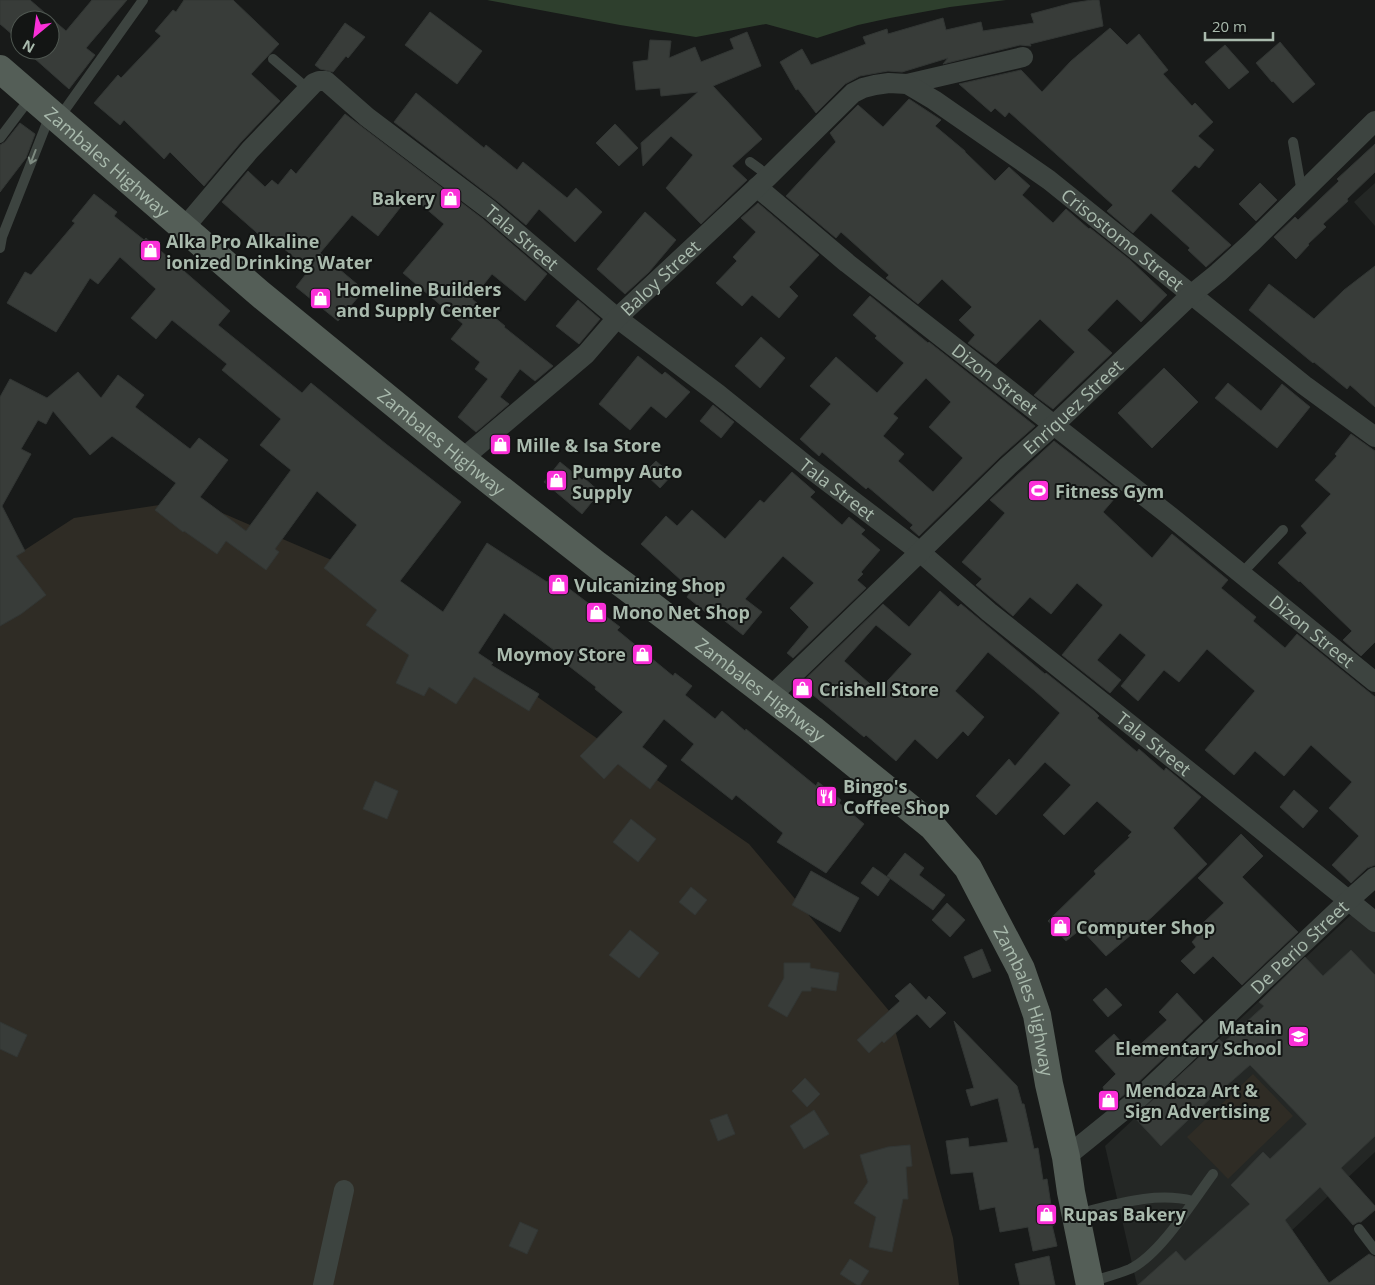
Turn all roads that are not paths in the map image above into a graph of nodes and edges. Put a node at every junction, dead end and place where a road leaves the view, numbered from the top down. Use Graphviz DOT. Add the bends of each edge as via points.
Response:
graph roads {
  1 [pos="143,0"];
  2 [pos="1023,56"];
  3 [pos="273,59"];
  4 [pos="0,69"];
  5 [pos="907,84"];
  6 [pos="317,85"];
  7 [pos="853,93"];
  8 [pos="47,109"];
  9 [pos="1375,121"];
  10 [pos="0,138"];
  11 [pos="1293,142"];
  12 [pos="750,162"];
  13 [pos="763,181"];
  14 [pos="1302,193"];
  15 [pos="184,228"];
  16 [pos="0,248"];
  17 [pos="1192,294"];
  18 [pos="617,318"];
  19 [pos="1053,426"];
  20 [pos="1375,437"];
  21 [pos="462,459"];
  22 [pos="1283,530"];
  23 [pos="920,552"];
  24 [pos="1242,574"];
  25 [pos="1375,682"];
  26 [pos="771,696"];
  27 [pos="1375,877"];
  28 [pos="1349,900"];
  29 [pos="1375,922"];
  30 [pos="1066,1157"];
  31 [pos="1213,1174"];
  32 [pos="344,1190"];
  33 [pos="1193,1201"];
  34 [pos="1075,1214"];
  35 [pos="1359,1229"];
  36 [pos="1375,1250"];
  37 [pos="1089,1284"];
  38 [pos="322,1285"];
  1 -- 8 [label="lane"];
  2 -- 5 [label="street"];
  3 -- 6 [label="lane"];
  4 -- 8 [label="main road, Zambales Highway"];
  5 -- 7 [label="street, Crisostomo Street" via="875,84"];
  5 -- 17 [label="street, Crisostomo Street" via="1050,180"];
  6 -- 15 [label="street" via="250,150"];
  6 -- 18 [label="street, Tala Street" via="367,117 490,210"];
  7 -- 13 [label="street, Baloy Street"];
  8 -- 10 [label="lane"];
  8 -- 15 [label="main road, Zambales Highway"];
  8 -- 16 [label="lane, one-way"];
  9 -- 14 [label="street, Enriquez Street"];
  11 -- 14 [label="lane"];
  12 -- 13 [label="lane"];
  13 -- 18 [label="street, Baloy Street"];
  13 -- 19 [label="street, Dizon Street" via="847,264"];
  14 -- 17 [label="street, Enriquez Street"];
  15 -- 21 [label="main road, Zambales Highway"];
  17 -- 19 [label="street, Enriquez Street"];
  17 -- 20 [label="street, Crisostomo Street" via="1304,385"];
  18 -- 21 [label="street, Baloy Street" via="586,354"];
  18 -- 23 [label="street, Tala Street"];
  19 -- 23 [label="street, Enriquez Street"];
  19 -- 24 [label="street, Dizon Street"];
  21 -- 26 [label="main road, Zambales Highway"];
  22 -- 24 [label="lane"];
  23 -- 26 [label="street, Enriquez Street"];
  23 -- 28 [label="street, Tala Street" via="989,612"];
  24 -- 25 [label="street, Dizon Street"];
  26 -- 30 [label="main road, Zambales Highway" via="932,826 968,868 1021,969 1037,1015"];
  27 -- 28 [label="street, De Perio Street"];
  28 -- 29 [label="street, Tala Street"];
  28 -- 30 [label="street, De Perio Street" via="1139,1098"];
  30 -- 34 [label="main road, Zambales Highway"];
  31 -- 33 [label="lane"];
  32 -- 38 [label="street"];
  33 -- 34 [label="lane" via="1158,1197"];
  33 -- 37 [label="lane" via="1150,1255 1131,1268"];
  34 -- 37 [label="main road, Zambales Highway"];
  35 -- 36 [label="lane"];
}
